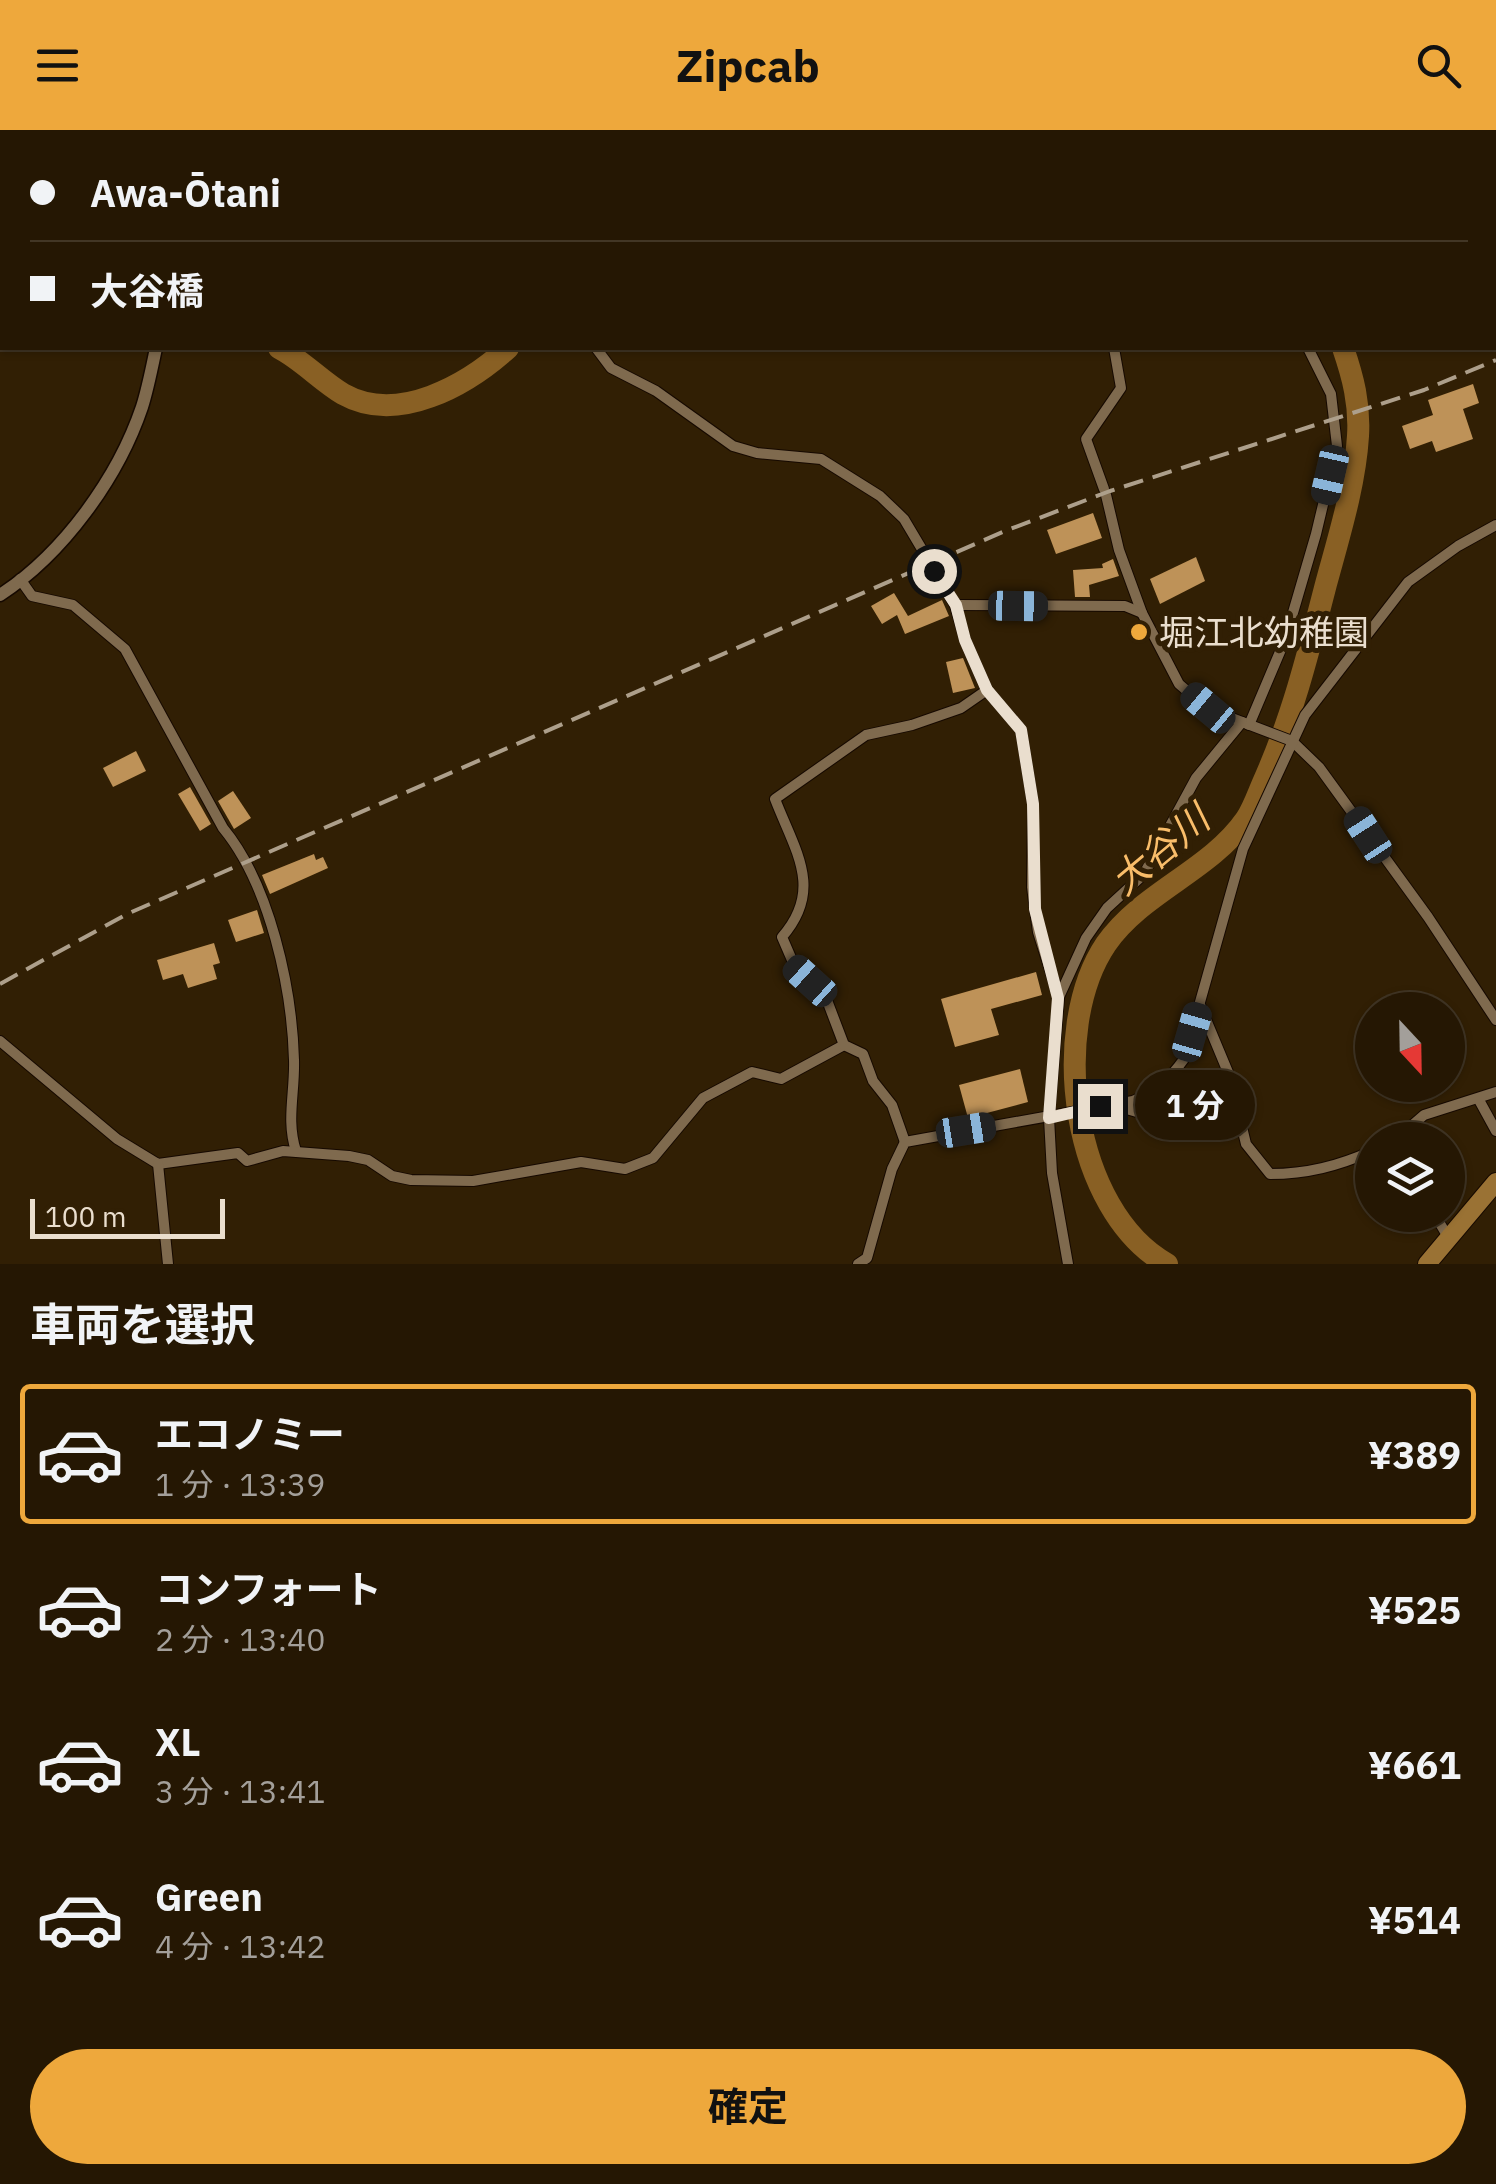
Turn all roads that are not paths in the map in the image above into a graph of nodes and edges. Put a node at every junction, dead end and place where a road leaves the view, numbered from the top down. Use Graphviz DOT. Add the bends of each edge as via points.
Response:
graph roads {
  1 [pos="156,350"];
  2 [pos="598,350"];
  3 [pos="1114,350"];
  4 [pos="1309,350"];
  5 [pos="1496,525"];
  6 [pos="20,579"];
  7 [pos="0,595"];
  8 [pos="956,605"];
  9 [pos="1142,613"];
  10 [pos="987,690"];
  11 [pos="1250,726"];
  12 [pos="1289,740"];
  13 [pos="1058,998"];
  14 [pos="1200,1005"];
  15 [pos="1496,1020"];
  16 [pos="0,1041"];
  17 [pos="844,1045"];
  18 [pos="1496,1092"];
  19 [pos="1479,1100"];
  20 [pos="1105,1106"];
  21 [pos="1054,1116"];
  22 [pos="1417,1122"];
  23 [pos="1241,1131"];
  24 [pos="1496,1131"];
  25 [pos="905,1142"];
  26 [pos="296,1152"];
  27 [pos="1355,1158"];
  28 [pos="158,1164"];
  29 [pos="1496,1182"];
  30 [pos="1444,1232"];
  31 [pos="1448,1238"];
  32 [pos="1435,1260"];
  33 [pos="864,1262"];
  34 [pos="168,1264"];
  35 [pos="1068,1264"];
  1 -- 6 [label="street" via="142,409 94,500"];
  2 -- 8 [label="street" via="611,368 733,446 821,459 850,474 904,519"];
  3 -- 9 [label="street" via="1122,388 1086,439"];
  4 -- 11 [label="street" via="1330,394 1336,446 1284,640"];
  5 -- 12 [label="street" via="1408,582"];
  6 -- 7 [label="street"];
  6 -- 26 [label="street" via="32,596 73,605 125,649 238,846 262,899 293,1020 289,1116"];
  8 -- 9 [label="street" via="1124,606"];
  8 -- 10 [label="street"];
  9 -- 11 [label="street" via="1179,684 1208,708"];
  10 -- 13 [label="street" via="1021,730 1033,804 1036,917"];
  10 -- 17 [label="street" via="961,708 866,735 776,800 807,886 782,937 794,967 826,995"];
  11 -- 12 [label="street"];
  11 -- 13 [label="street" via="1196,778 1144,874 1086,938"];
  12 -- 14 [label="street" via="1243,848"];
  12 -- 15 [label="street" via="1341,794"];
  13 -- 21 [label="street"];
  14 -- 20 [label="street" via="1174,1074 1151,1094"];
  14 -- 23 [label="street" via="1230,1076"];
  16 -- 28 [label="street"];
  17 -- 25 [label="street" via="863,1054"];
  17 -- 26 [label="street" via="781,1080 752,1072 703,1098 654,1158 625,1169 581,1162 488,1180 411,1180 368,1160"];
  18 -- 19 [label="street"];
  19 -- 22 [label="street"];
  19 -- 24 [label="street"];
  20 -- 21 [label="street"];
  20 -- 23 [label="street"];
  21 -- 25 [label="street"];
  21 -- 35 [label="street" via="1052,1173"];
  23 -- 27 [label="street" via="1270,1174 1298,1174"];
  25 -- 33 [label="street"];
  26 -- 28 [label="street"];
  28 -- 34 [label="street"];
  29 -- 31 [label="main road"];
  30 -- 31 [label="street"];
  31 -- 32 [label="main road"];
}
